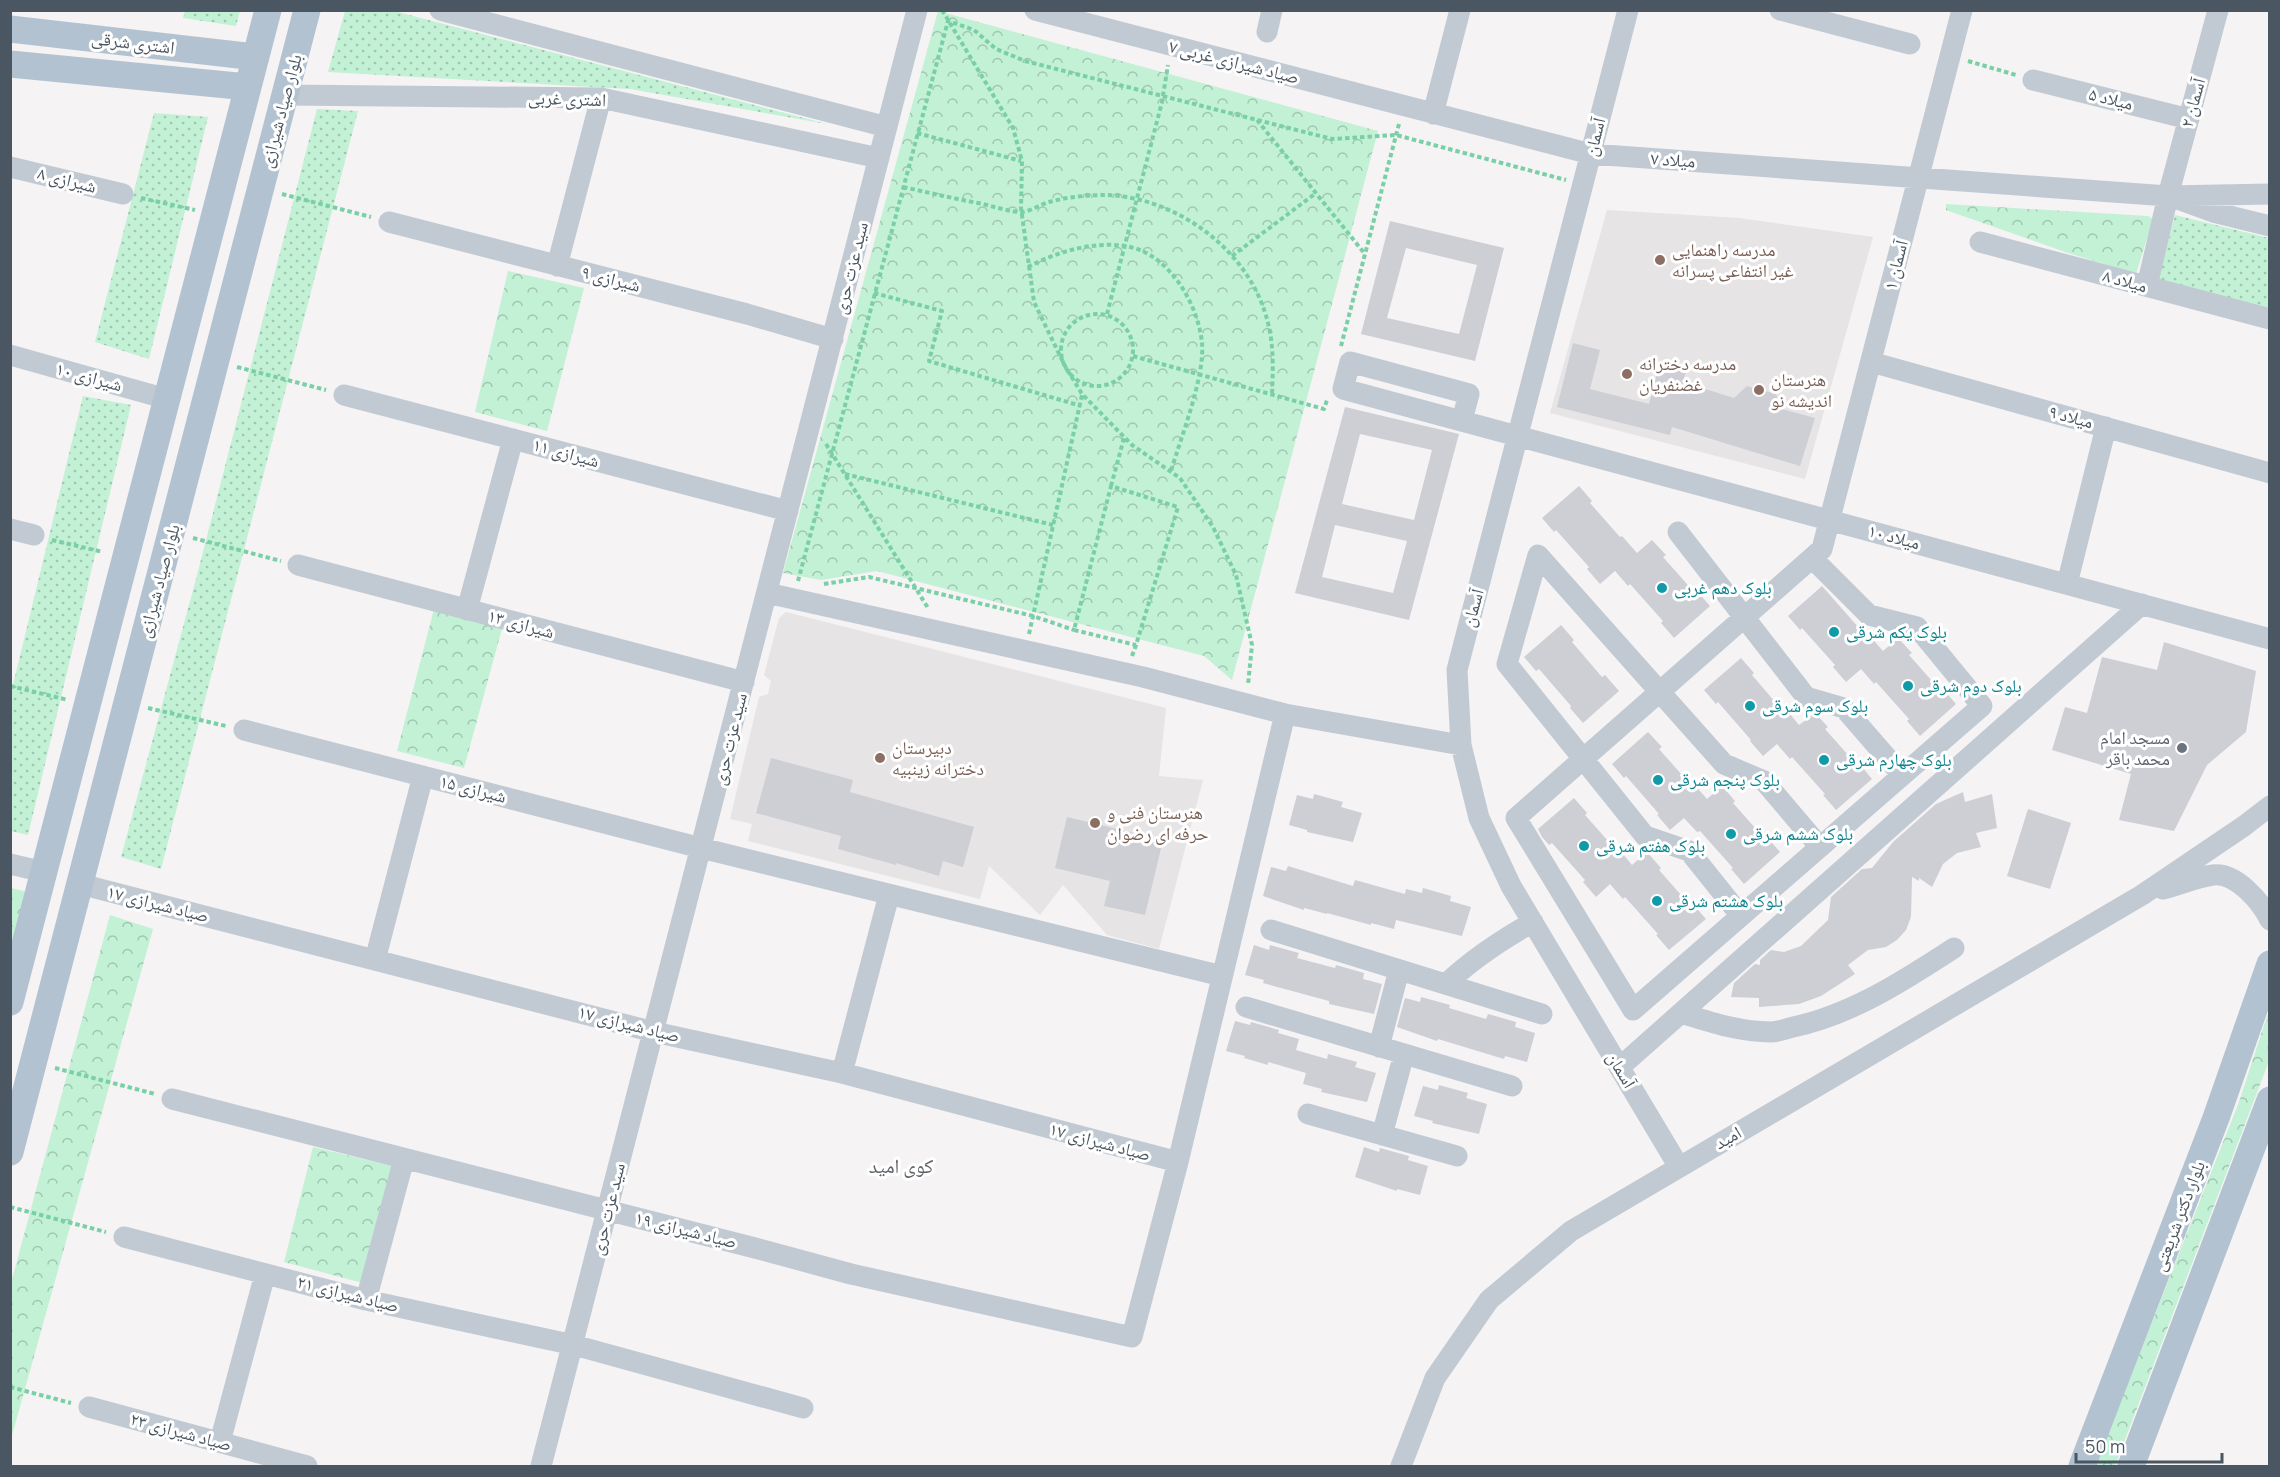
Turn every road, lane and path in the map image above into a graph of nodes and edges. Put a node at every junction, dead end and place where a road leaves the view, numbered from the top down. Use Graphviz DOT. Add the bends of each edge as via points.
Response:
graph roads {
  1 [pos="268,10"];
  2 [pos="307,10"];
  3 [pos="440,10"];
  4 [pos="917,10"];
  5 [pos="942,10"];
  6 [pos="1035,10"];
  7 [pos="1272,10"];
  8 [pos="1460,10"];
  9 [pos="1628,10"];
  10 [pos="1780,10"];
  11 [pos="1962,10"];
  12 [pos="2218,10"];
  13 [pos="948,21"];
  14 [pos="10,29"];
  15 [pos="1267,32"];
  16 [pos="1910,44"];
  17 [pos="1172,46"];
  18 [pos="256,57"];
  19 [pos="10,64"];
  20 [pos="2033,80"];
  21 [pos="248,87"];
  22 [pos="285,95"];
  23 [pos="1162,95"];
  24 [pos="601,98"];
  25 [pos="1403,106"];
  26 [pos="1433,114"];
  27 [pos="846,116"];
  28 [pos="2189,119"];
  29 [pos="1257,120"];
  30 [pos="887,127"];
  31 [pos="917,133"];
  32 [pos="1396,135"];
  33 [pos="834,148"];
  34 [pos="1591,154"];
  35 [pos="879,158"];
  36 [pos="1022,161"];
  37 [pos="10,167"];
  38 [pos="1918,178"];
  39 [pos="1583,184"];
  40 [pos="903,187"];
  41 [pos="261,189"];
  42 [pos="1316,192"];
  43 [pos="123,194"];
  44 [pos="2270,194"];
  45 [pos="2168,196"];
  46 [pos="1137,199"];
  47 [pos="1022,213"];
  48 [pos="215,215"];
  49 [pos="390,222"];
  50 [pos="2270,226"];
  51 [pos="1980,242"];
  52 [pos="1125,246"];
  53 [pos="1365,254"];
  54 [pos="1232,256"];
  55 [pos="558,266"];
  56 [pos="1028,267"];
  57 [pos="2147,286"];
  58 [pos="874,293"];
  59 [pos="1107,314"];
  60 [pos="2270,319"];
  61 [pos="833,339"];
  62 [pos="1339,352"];
  63 [pos="10,355"];
  64 [pos="1133,356"];
  65 [pos="216,361"];
  66 [pos="1871,362"];
  67 [pos="1065,366"];
  68 [pos="1200,375"];
  69 [pos="1082,394"];
  70 [pos="344,395"];
  71 [pos="1272,395"];
  72 [pos="1327,398"];
  73 [pos="167,399"];
  74 [pos="1081,405"];
  75 [pos="812,420"];
  76 [pos="1461,420"];
  77 [pos="2106,427"];
  78 [pos="1518,436"];
  79 [pos="1124,437"];
  80 [pos="513,439"];
  81 [pos="831,452"];
  82 [pos="1171,471"];
  83 [pos="2270,473"];
  84 [pos="845,474"];
  85 [pos="1111,486"];
  86 [pos="788,511"];
  87 [pos="1829,520"];
  88 [pos="1053,525"];
  89 [pos="10,529"];
  90 [pos="172,532"];
  91 [pos="1678,532"];
  92 [pos="34,535"];
  93 [pos="126,558"];
  94 [pos="1812,558"];
  95 [pos="298,565"];
  96 [pos="799,576"];
  97 [pos="810,580"];
  98 [pos="2067,584"];
  99 [pos="821,585"];
  100 [pos="915,587"];
  101 [pos="767,593"];
  102 [pos="793,599"];
  103 [pos="2142,604"];
  104 [pos="467,610"];
  105 [pos="1033,616"];
  106 [pos="1743,618"];
  107 [pos="1074,630"];
  108 [pos="943,633"];
  109 [pos="2270,639"];
  110 [pos="1136,645"];
  111 [pos="1025,651"];
  112 [pos="1127,674"];
  113 [pos="744,682"];
  114 [pos="10,686"];
  115 [pos="1659,692"];
  116 [pos="127,703"];
  117 [pos="1246,704"];
  118 [pos="87,705"];
  119 [pos="1285,714"];
  120 [pos="244,730"];
  121 [pos="1461,745"];
  122 [pos="1583,759"];
  123 [pos="1902,775"];
  124 [pos="423,776"];
  125 [pos="2270,806"];
  126 [pos="1820,847"];
  127 [pos="702,848"];
  128 [pos="10,864"];
  129 [pos="44,872"];
  130 [pos="80,884"];
  131 [pos="889,894"];
  132 [pos="2142,895"];
  133 [pos="1741,916"];
  134 [pos="2270,920"];
  135 [pos="1533,922"];
  136 [pos="1271,930"];
  137 [pos="1954,948"];
  138 [pos="375,960"];
  139 [pos="2270,964"];
  140 [pos="1399,970"];
  141 [pos="1222,976"];
  142 [pos="1446,984"];
  143 [pos="10,1002"];
  144 [pos="1246,1007"];
  145 [pos="1681,1013"];
  146 [pos="1542,1014"];
  147 [pos="654,1032"];
  148 [pos="1379,1047"];
  149 [pos="1404,1054"];
  150 [pos="34,1063"];
  151 [pos="1620,1067"];
  152 [pos="842,1073"];
  153 [pos="1512,1086"];
  154 [pos="172,1099"];
  155 [pos="2270,1100"];
  156 [pos="1308,1114"];
  157 [pos="1382,1135"];
  158 [pos="10,1152"];
  159 [pos="1457,1156"];
  160 [pos="404,1159"];
  161 [pos="1178,1162"];
  162 [pos="1679,1167"];
  163 [pos="10,1207"];
  164 [pos="607,1211"];
  165 [pos="124,1237"];
  166 [pos="265,1274"];
  167 [pos="366,1300"];
  168 [pos="574,1345"];
  169 [pos="10,1387"];
  170 [pos="89,1407"];
  171 [pos="803,1408"];
  172 [pos="220,1442"];
  173 [pos="307,1467"];
  174 [pos="541,1467"];
  175 [pos="1401,1467"];
  176 [pos="2082,1467"];
  177 [pos="2131,1467"];
  1 -- 18 [label="main road, بلوار صیاد شیرازی"];
  2 -- 22 [label="main road, بلوار صیاد شیرازی"];
  3 -- 27 [label="street"];
  4 -- 30 [label="street, سید عزت حری"];
  5 -- 13 [label="path"];
  6 -- 17 [label="street, صیاد شیرازی غربی ۷"];
  7 -- 15 [label="street"];
  8 -- 26 [label="street"];
  9 -- 34 [label="street, آسمان"];
  10 -- 16 [label="street"];
  11 -- 38 [label="street, آسمان ۱"];
  12 -- 28 [label="street, آسمان ۲"];
  13 -- 23 [label="path" via="974,30 996,49 1025,61"];
  13 -- 31 [label="path"];
  13 -- 36 [label="path" via="1013,128"];
  14 -- 18 [label="main road, اشتری شرقی"];
  17 -- 23 [label="path"];
  17 -- 25 [label="street, صیاد شیرازی غربی ۷"];
  18 -- 21 [label="main road, بلوار صیاد شیرازی"];
  19 -- 21 [label="main road, اشتری شرقی"];
  20 -- 28 [label="street, میلاد ۵"];
  21 -- 48 [label="main road, بلوار صیاد شیرازی"];
  22 -- 24 [label="street, اشتری غربی"];
  22 -- 41 [label="main road, بلوار صیاد شیرازی"];
  23 -- 29 [label="path"];
  23 -- 46 [label="path"];
  24 -- 33 [label="street, اشتری غربی"];
  24 -- 55 [label="street"];
  25 -- 26 [label="street, صیاد شیرازی غربی ۷"];
  25 -- 32 [label="path"];
  26 -- 34 [label="street, میلاد ۷"];
  27 -- 30 [label="street"];
  27 -- 33 [label="street" via="848,136 844,144"];
  28 -- 45 [label="street, آسمان ۲"];
  29 -- 32 [label="path" via="1332,139"];
  29 -- 42 [label="path"];
  30 -- 35 [label="street, سید عزت حری"];
  31 -- 36 [label="path"];
  31 -- 40 [label="path"];
  32 -- 39 [label="path"];
  32 -- 62 [label="path"];
  33 -- 35 [label="street, اشتری غربی"];
  34 -- 38 [label="street, میلاد ۷"];
  34 -- 39 [label="street, آسمان"];
  35 -- 61 [label="street, سید عزت حری"];
  36 -- 47 [label="path"];
  37 -- 43 [label="street, شیرازی ۸"];
  38 -- 45 [label="street"];
  38 -- 66 [label="street, آسمان ۱"];
  39 -- 78 [label="street, آسمان"];
  40 -- 47 [label="path"];
  40 -- 58 [label="path"];
  41 -- 49 [label="path"];
  41 -- 65 [label="main road, بلوار صیاد شیرازی"];
  42 -- 53 [label="path"];
  42 -- 54 [label="path"];
  43 -- 48 [label="path"];
  44 -- 45 [label="street"];
  45 -- 50 [label="street"];
  45 -- 57 [label="street, آسمان ۲"];
  46 -- 47 [label="path" via="1078,196"];
  46 -- 52 [label="path"];
  46 -- 54 [label="path" via="1173,211 1205,230"];
  47 -- 56 [label="path"];
  48 -- 73 [label="main road, بلوار صیاد شیرازی"];
  49 -- 55 [label="street, شیرازی ۹"];
  51 -- 57 [label="street, میلاد ۸"];
  52 -- 56 [label="path" via="1098,245 1070,251"];
  52 -- 59 [label="path"];
  52 -- 68 [label="path" via="1140,250 1164,266 1190,300 1202,344"];
  54 -- 71 [label="path" via="1253,286 1267,321 1274,358"];
  55 -- 61 [label="street, شیرازی ۹"];
  56 -- 67 [label="path" via="1034,302"];
  57 -- 60 [label="street, میلاد ۸"];
  58 -- 74 [label="path" via="942,311 929,361"];
  58 -- 81 [label="path"];
  59 -- 64 [label="path" via="1125,326 1134,345"];
  59 -- 67 [label="path" via="1095,313 1073,322 1061,343"];
  61 -- 75 [label="street, سید عزت حری"];
  63 -- 73 [label="street, شیرازی ۱۰"];
  64 -- 67 [label="path" via="1122,376 1102,386 1080,382"];
  64 -- 68 [label="path"];
  65 -- 70 [label="path"];
  65 -- 90 [label="main road, بلوار صیاد شیرازی"];
  66 -- 77 [label="street, میلاد ۹"];
  66 -- 87 [label="street, آسمان ۱"];
  67 -- 69 [label="path"];
  68 -- 71 [label="path"];
  68 -- 82 [label="path"];
  69 -- 74 [label="path"];
  69 -- 79 [label="path"];
  70 -- 80 [label="street, شیرازی ۱۱"];
  71 -- 72 [label="path" via="1324,410"];
  73 -- 93 [label="main road, بلوار صیاد شیرازی"];
  74 -- 88 [label="path"];
  75 -- 81 [label="path"];
  75 -- 86 [label="street, سید عزت حری"];
  76 -- 76 [label="street, میلاد ۱۰" via="1343,388 1350,362 1469,394"];
  76 -- 78 [label="street, میلاد ۱۰"];
  77 -- 83 [label="street, میلاد ۹"];
  77 -- 98 [label="street"];
  78 -- 87 [label="street, میلاد ۱۰"];
  78 -- 121 [label="street, آسمان" via="1457,670"];
  79 -- 82 [label="path"];
  79 -- 85 [label="path"];
  80 -- 86 [label="street, شیرازی ۱۱"];
  80 -- 104 [label="street"];
  81 -- 84 [label="path"];
  81 -- 96 [label="path"];
  82 -- 117 [label="path" via="1180,477 1213,527 1236,574 1251,645"];
  84 -- 88 [label="path"];
  84 -- 100 [label="path"];
  85 -- 107 [label="path"];
  85 -- 110 [label="path" via="1178,507"];
  86 -- 101 [label="street, سید عزت حری"];
  87 -- 94 [label="street, آسمان ۱" via="1822,549"];
  87 -- 98 [label="street, میلاد ۱۰"];
  88 -- 105 [label="path"];
  89 -- 92 [label="street"];
  90 -- 95 [label="path"];
  90 -- 116 [label="main road, بلوار صیاد شیرازی"];
  91 -- 106 [label="street"];
  92 -- 93 [label="path"];
  93 -- 118 [label="main road, بلوار صیاد شیرازی"];
  94 -- 106 [label="street"];
  94 -- 123 [label="street" via="1869,615 1917,627 1982,705"];
  95 -- 104 [label="street, شیرازی ۱۳"];
  96 -- 97 [label="path"];
  96 -- 102 [label="path"];
  98 -- 103 [label="street, میلاد ۱۰"];
  99 -- 100 [label="path" via="869,577"];
  100 -- 105 [label="path"];
  100 -- 108 [label="path"];
  101 -- 102 [label="street"];
  101 -- 113 [label="street, سید عزت حری"];
  102 -- 108 [label="street"];
  103 -- 109 [label="street, میلاد ۱۰"];
  103 -- 145 [label="street"];
  104 -- 113 [label="street, شیرازی ۱۳"];
  105 -- 107 [label="path"];
  105 -- 111 [label="path"];
  106 -- 115 [label="street"];
  106 -- 123 [label="street" via="1806,697 1844,708"];
  107 -- 110 [label="path"];
  108 -- 111 [label="street"];
  110 -- 112 [label="path"];
  111 -- 112 [label="street"];
  112 -- 117 [label="street"];
  113 -- 127 [label="street, سید عزت حری"];
  114 -- 118 [label="path"];
  115 -- 122 [label="street"];
  115 -- 122 [label="street" via="1538,555 1507,664"];
  115 -- 126 [label="street" via="1724,764 1764,781"];
  116 -- 120 [label="path"];
  116 -- 130 [label="main road, بلوار صیاد شیرازی"];
  117 -- 119 [label="street"];
  118 -- 129 [label="main road, بلوار صیاد شیرازی"];
  119 -- 121 [label="street"];
  119 -- 141 [label="street"];
  120 -- 124 [label="street, شیرازی ۱۵"];
  121 -- 135 [label="street, آسمان" via="1479,818"];
  122 -- 133 [label="street" via="1645,836 1689,851"];
  122 -- 133 [label="street" via="1516,818 1633,1010"];
  123 -- 126 [label="street"];
  124 -- 127 [label="street, شیرازی ۱۵"];
  124 -- 138 [label="street"];
  125 -- 132 [label="street"];
  126 -- 133 [label="street"];
  127 -- 131 [label="street, شیرازی ۱۵"];
  127 -- 147 [label="street, سید عزت حری"];
  128 -- 129 [label="street"];
  129 -- 143 [label="main road, بلوار صیاد شیرازی"];
  130 -- 138 [label="street, صیاد شیرازی ۱۷"];
  130 -- 150 [label="main road, بلوار صیاد شیرازی"];
  131 -- 141 [label="street, شیرازی ۱۵"];
  131 -- 152 [label="street"];
  132 -- 134 [label="street" via="2216,874 2250,892"];
  132 -- 162 [label="street, امید"];
  135 -- 142 [label="street" via="1470,961"];
  135 -- 151 [label="street, آسمان"];
  136 -- 140 [label="street"];
  137 -- 145 [label="street" via="1860,1003 1815,1022 1772,1032 1725,1027"];
  138 -- 147 [label="street, صیاد شیرازی ۱۷"];
  139 -- 176 [label="main road, بلوار دکتر شریعتی" via="2216,1118"];
  140 -- 142 [label="street"];
  140 -- 148 [label="street"];
  141 -- 161 [label="street"];
  142 -- 146 [label="street"];
  144 -- 148 [label="street"];
  145 -- 151 [label="street"];
  147 -- 152 [label="street, صیاد شیرازی ۱۷"];
  147 -- 164 [label="street, سید عزت حری"];
  148 -- 149 [label="street"];
  149 -- 153 [label="street"];
  149 -- 157 [label="street"];
  150 -- 154 [label="path"];
  150 -- 158 [label="main road, بلوار صیاد شیرازی"];
  151 -- 162 [label="street, آسمان"];
  152 -- 161 [label="street, صیاد شیرازی ۱۷"];
  154 -- 160 [label="street, صیاد شیرازی ۱۹"];
  155 -- 177 [label="main road"];
  156 -- 157 [label="street"];
  157 -- 159 [label="street"];
  160 -- 164 [label="street, صیاد شیرازی ۱۹"];
  160 -- 167 [label="street"];
  161 -- 164 [label="street, صیاد شیرازی ۱۹" via="1132,1337 851,1274"];
  162 -- 175 [label="street, امید" via="1571,1231 1489,1300 1435,1378"];
  163 -- 165 [label="path"];
  164 -- 168 [label="street, سید عزت حری"];
  165 -- 166 [label="street, صیاد شیرازی ۲۱"];
  166 -- 167 [label="street, صیاد شیرازی ۲۱"];
  166 -- 172 [label="street"];
  167 -- 168 [label="street, صیاد شیرازی ۲۱"];
  168 -- 171 [label="street, صیاد شیرازی ۲۱"];
  168 -- 174 [label="street, سید عزت حری"];
  169 -- 170 [label="path"];
  170 -- 172 [label="street, صیاد شیرازی ۲۳"];
  172 -- 173 [label="street, صیاد شیرازی ۲۳"];
}
